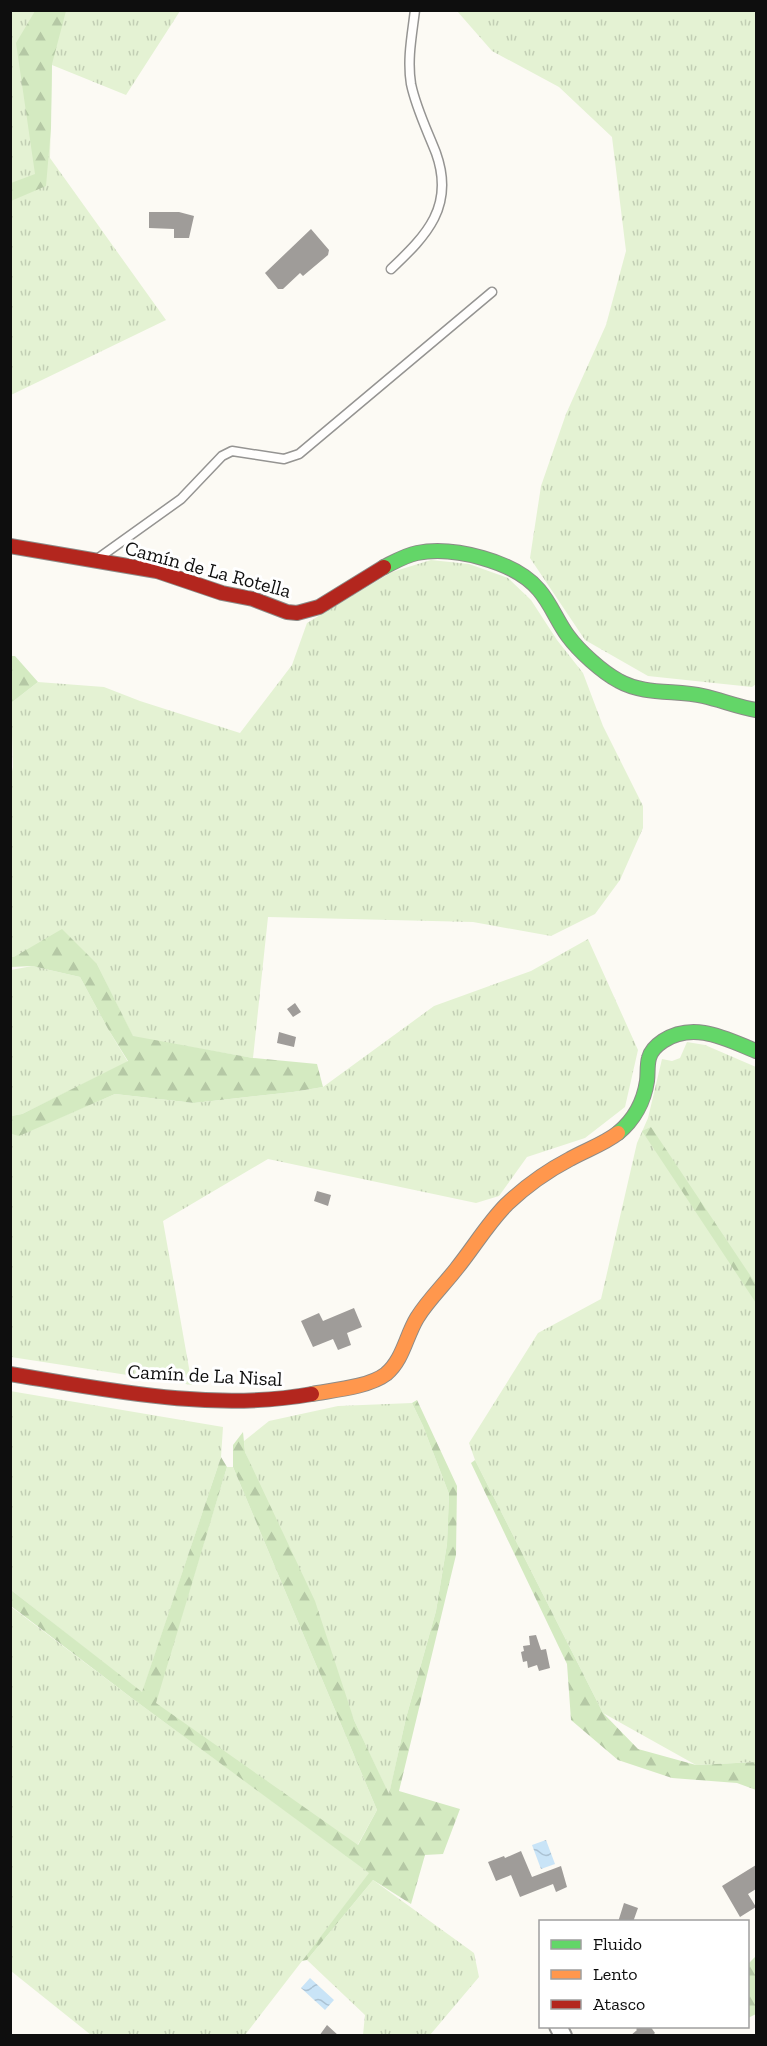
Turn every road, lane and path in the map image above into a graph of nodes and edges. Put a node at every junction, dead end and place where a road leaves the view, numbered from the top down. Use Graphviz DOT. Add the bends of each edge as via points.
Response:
graph roads {
  1 [pos="415,10"];
  2 [pos="391,269"];
  3 [pos="492,292"];
  4 [pos="10,546"];
  5 [pos="95,561"];
  6 [pos="756,710"];
  7 [pos="756,1051"];
  8 [pos="10,1374"];
  1 -- 2 [label="lane" via="409,57 411,83 437,157 443,193 434,220 418,244"];
  3 -- 5 [label="lane" via="299,454 284,459 232,451 222,456 181,499"];
  4 -- 5 [label="street, Camín de La Rotella"];
  5 -- 6 [label="street, Camín de La Rotella" via="157,572 297,613 319,607 377,570 414,553 446,551 469,555 510,568 533,583 569,638 618,681 633,688 702,696"];
  7 -- 8 [label="street, Camín de La Nisal" via="698,1029 659,1042 650,1056 638,1108 623,1129 514,1197 415,1320 394,1368 382,1377 311,1396 261,1400 177,1397"];
}
